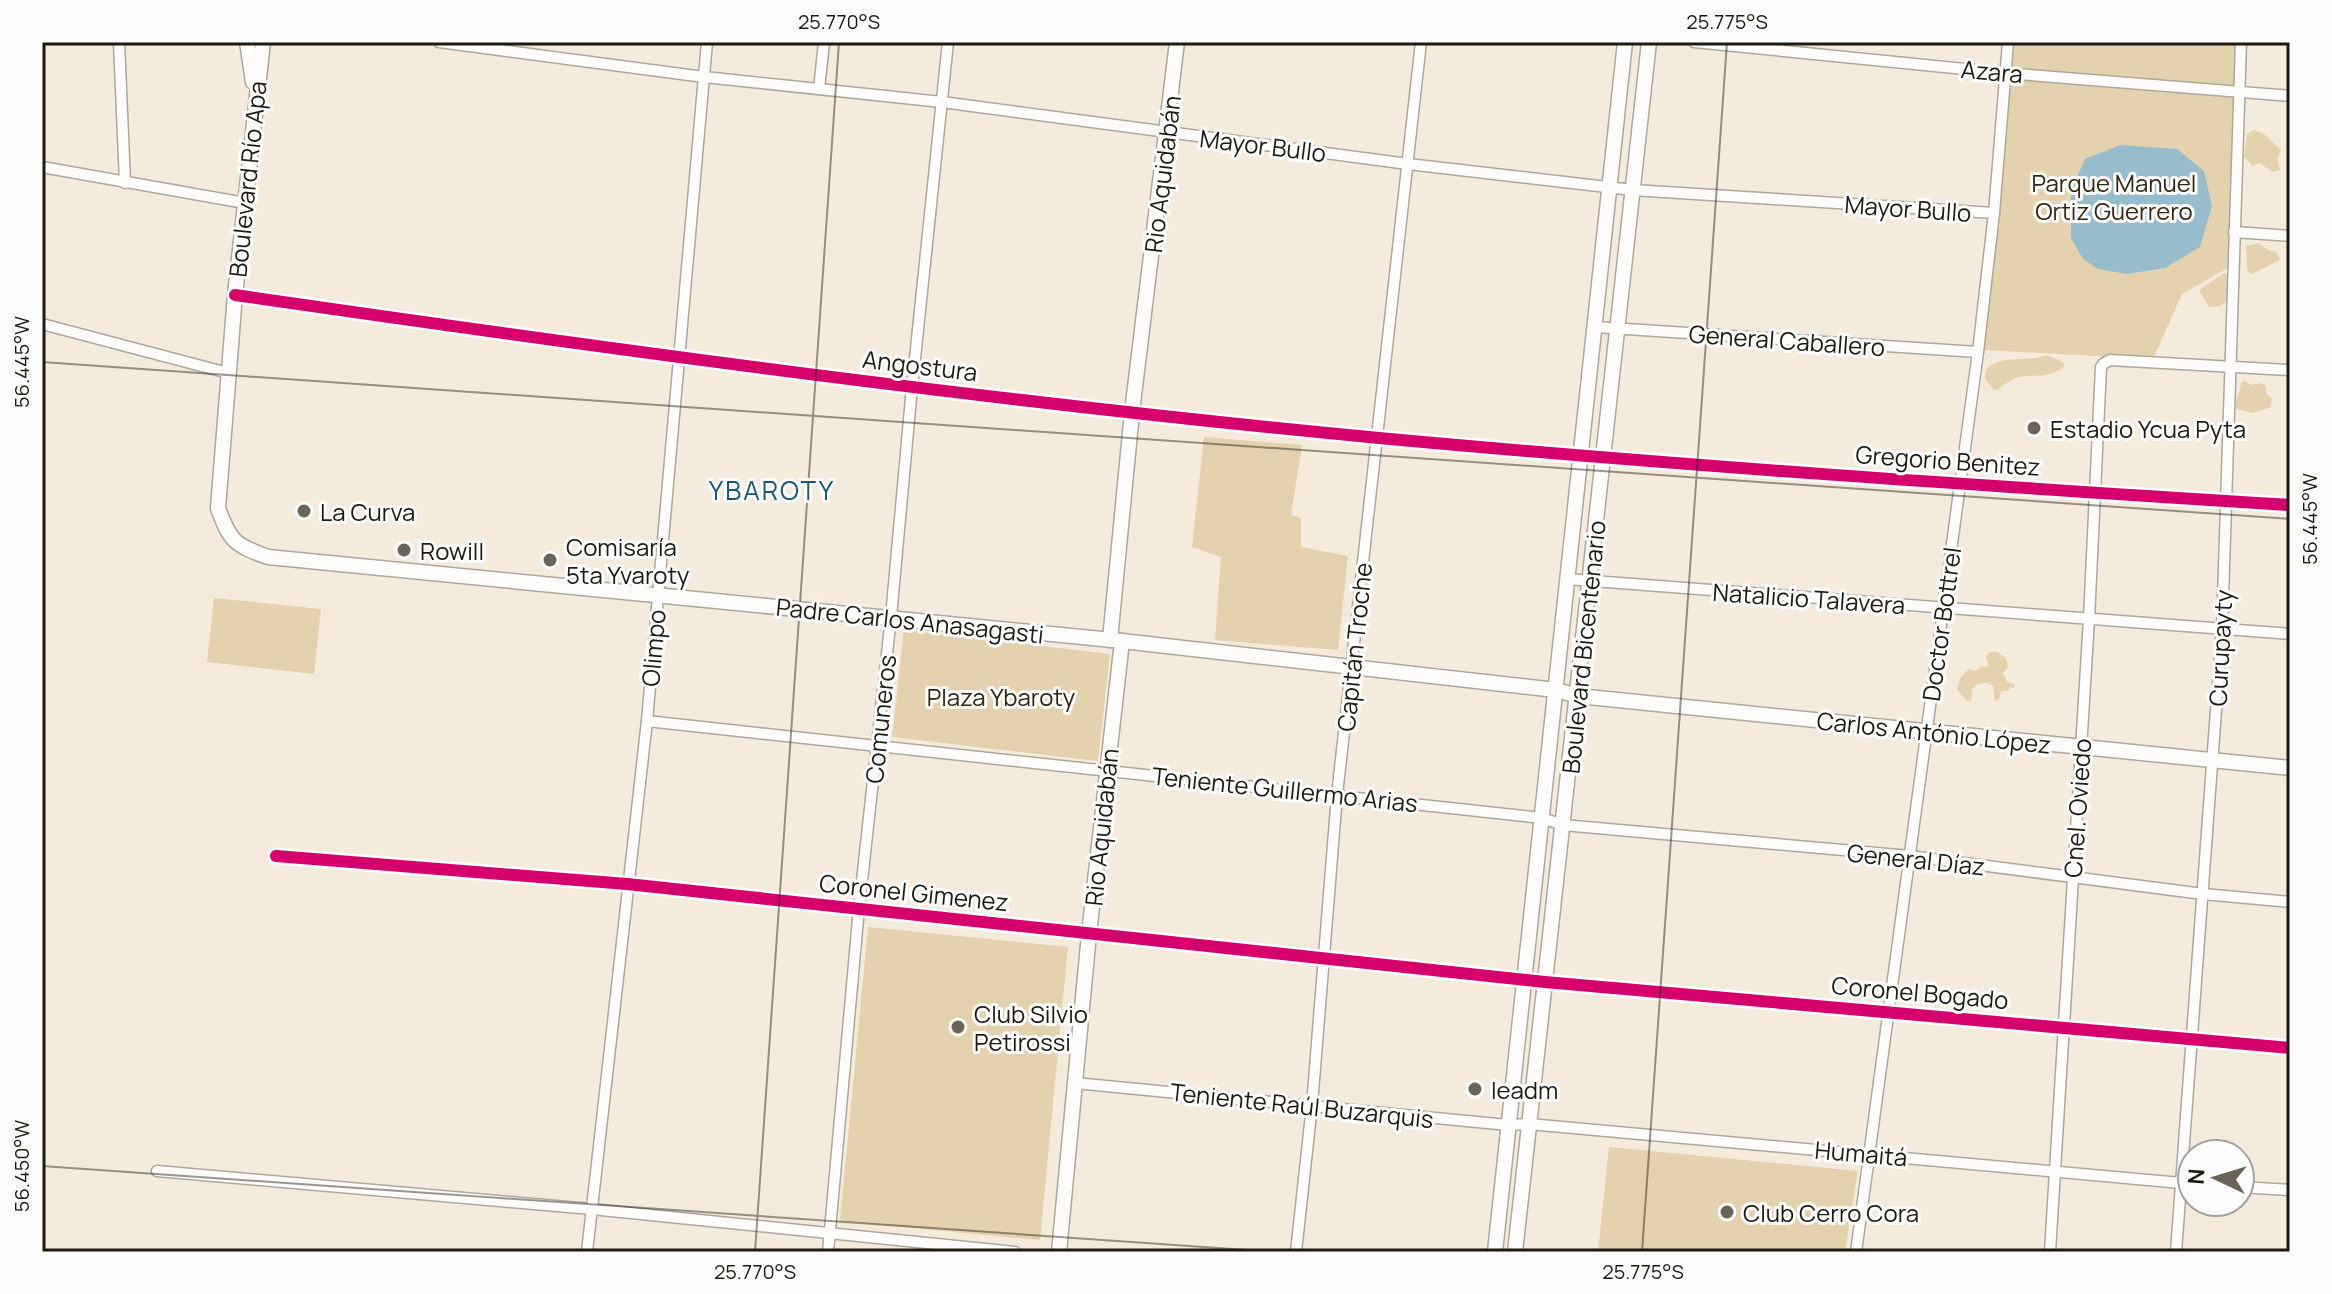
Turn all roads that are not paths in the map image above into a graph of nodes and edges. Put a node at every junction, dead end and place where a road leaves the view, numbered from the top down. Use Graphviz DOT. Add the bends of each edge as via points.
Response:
graph roads {
  1 [pos="119,42"];
  2 [pos="247,42"];
  3 [pos="263,42"];
  4 [pos="439,42"];
  5 [pos="707,42"];
  6 [pos="824,42"];
  7 [pos="948,42"];
  8 [pos="1177,42"];
  9 [pos="1421,42"];
  10 [pos="1625,42"];
  11 [pos="1649,42"];
  12 [pos="1694,42"];
  13 [pos="2008,42"];
  14 [pos="2241,42"];
  15 [pos="2005,73"];
  16 [pos="704,77"];
  17 [pos="819,89"];
  18 [pos="2240,91"];
  19 [pos="2290,96"];
  20 [pos="255,102"];
  21 [pos="942,102"];
  22 [pos="1167,132"];
  23 [pos="1408,164"];
  24 [pos="42,167"];
  25 [pos="125,183"];
  26 [pos="1610,187"];
  27 [pos="1633,190"];
  28 [pos="245,203"];
  29 [pos="1994,213"];
  30 [pos="2234,232"];
  31 [pos="2290,236"];
  32 [pos="235,295"];
  33 [pos="42,324"];
  34 [pos="1595,327"];
  35 [pos="1618,329"];
  36 [pos="1978,352"];
  37 [pos="678,359"];
  38 [pos="2232,368"];
  39 [pos="2290,370"];
  40 [pos="228,373"];
  41 [pos="912,387"];
  42 [pos="1132,412"];
  43 [pos="1377,438"];
  44 [pos="1581,455"];
  45 [pos="1604,459"];
  46 [pos="1961,483"];
  47 [pos="2095,493"];
  48 [pos="2227,501"];
  49 [pos="2290,505"];
  50 [pos="243,548"];
  51 [pos="1567,579"];
  52 [pos="1590,582"];
  53 [pos="658,596"];
  54 [pos="1944,608"];
  55 [pos="891,617"];
  56 [pos="2089,619"];
  57 [pos="2222,629"];
  58 [pos="2290,634"];
  59 [pos="1116,640"];
  60 [pos="1352,667"];
  61 [pos="1556,690"];
  62 [pos="1578,696"];
  63 [pos="647,721"];
  64 [pos="1927,731"];
  65 [pos="878,745"];
  66 [pos="2081,747"];
  67 [pos="2214,761"];
  68 [pos="2290,768"];
  69 [pos="1107,769"];
  70 [pos="1337,795"];
  71 [pos="1542,818"];
  72 [pos="1563,825"];
  73 [pos="276,856"];
  74 [pos="1910,856"];
  75 [pos="2072,878"];
  76 [pos="627,884"];
  77 [pos="2203,894"];
  78 [pos="2290,902"];
  79 [pos="859,908"];
  80 [pos="1089,934"];
  81 [pos="1324,957"];
  82 [pos="1524,979"];
  83 [pos="1545,982"];
  84 [pos="1889,1012"];
  85 [pos="2064,1027"];
  86 [pos="2191,1039"];
  87 [pos="2290,1048"];
  88 [pos="1075,1083"];
  89 [pos="1312,1105"];
  90 [pos="1529,1124"];
  91 [pos="1508,1125"];
  92 [pos="2188,1138"];
  93 [pos="1870,1154"];
  94 [pos="157,1171"];
  95 [pos="2055,1172"];
  96 [pos="2176,1183"];
  97 [pos="2256,1188"];
  98 [pos="2290,1190"];
  99 [pos="591,1209"];
  100 [pos="2182,1218"];
  101 [pos="829,1234"];
  102 [pos="587,1252"];
  103 [pos="828,1252"];
  104 [pos="1015,1252"];
  105 [pos="1059,1252"];
  106 [pos="1296,1252"];
  107 [pos="1495,1252"];
  108 [pos="1515,1252"];
  109 [pos="1856,1252"];
  110 [pos="2050,1252"];
  111 [pos="2176,1252"];
  1 -- 25 [label="street"];
  2 -- 20 [label="main road"];
  3 -- 20 [label="main road, Boulevard Río Apa"];
  4 -- 16 [label="street, Mayor Bullo"];
  5 -- 16 [label="street, Olimpo"];
  6 -- 17 [label="street"];
  7 -- 21 [label="street, Comuneros"];
  8 -- 22 [label="main road, Rio Aquidabán"];
  9 -- 23 [label="street, Capitán Troche"];
  10 -- 26 [label="main road, Boulevard Bicentenario"];
  11 -- 27 [label="main road, Boulevard Bicentenario"];
  12 -- 15 [label="street, Azara"];
  13 -- 15 [label="street, Doctor Bottrel"];
  14 -- 18 [label="street, Curupayty"];
  15 -- 18 [label="street, Azara"];
  15 -- 29 [label="street, Doctor Bottrel"];
  16 -- 17 [label="street, Mayor Bullo"];
  16 -- 37 [label="street, Olimpo"];
  17 -- 21 [label="street, Mayor Bullo"];
  18 -- 19 [label="street, Azara"];
  18 -- 30 [label="street, Curupayty"];
  20 -- 28 [label="main road, Boulevard Río Apa"];
  21 -- 22 [label="street, Mayor Bullo"];
  21 -- 41 [label="street, Comuneros"];
  22 -- 23 [label="street, Mayor Bullo"];
  22 -- 42 [label="main road, Rio Aquidabán"];
  23 -- 26 [label="street, Mayor Bullo"];
  23 -- 43 [label="street, Capitán Troche"];
  24 -- 25 [label="street"];
  25 -- 28 [label="street"];
  26 -- 27 [label="street, Mayor Bullo"];
  26 -- 34 [label="main road, Boulevard Bicentenario"];
  27 -- 29 [label="street, Mayor Bullo"];
  27 -- 35 [label="main road, Boulevard Bicentenario"];
  28 -- 32 [label="main road, Boulevard Río Apa"];
  29 -- 36 [label="street, Doctor Bottrel"];
  30 -- 31 [label="street"];
  30 -- 38 [label="street, Curupayty"];
  32 -- 37 [label="street, Angostura"];
  32 -- 40 [label="main road, Boulevard Río Apa"];
  33 -- 40 [label="street"];
  34 -- 35 [label="street, General Caballero"];
  34 -- 44 [label="main road, Boulevard Bicentenario"];
  35 -- 36 [label="street, General Caballero"];
  35 -- 45 [label="main road, Boulevard Bicentenario"];
  36 -- 46 [label="street, Doctor Bottrel"];
  37 -- 41 [label="street, Angostura"];
  37 -- 53 [label="street, Olimpo"];
  38 -- 39 [label="street"];
  38 -- 47 [label="street, Cnel. Oviedo" via="2110,360 2103,364"];
  38 -- 48 [label="street, Curupayty"];
  40 -- 50 [label="main road, Boulevard Río Apa" via="218,508 227,533"];
  41 -- 42 [label="street, Angostura"];
  41 -- 55 [label="street, Comuneros"];
  42 -- 43 [label="street, Angostura"];
  42 -- 59 [label="main road, Rio Aquidabán"];
  43 -- 44 [label="street, Angostura"];
  43 -- 60 [label="street, Capitán Troche"];
  44 -- 45 [label="street, Angostura"];
  44 -- 51 [label="main road, Boulevard Bicentenario"];
  45 -- 46 [label="street, Gregorio Benitez"];
  45 -- 52 [label="main road, Boulevard Bicentenario"];
  46 -- 47 [label="street, Gregorio Benitez"];
  46 -- 54 [label="street, Doctor Bottrel"];
  47 -- 48 [label="street, Gregorio Benitez"];
  47 -- 56 [label="street, Cnel. Oviedo"];
  48 -- 49 [label="street, Gregorio Benitez"];
  48 -- 57 [label="street, Curupayty"];
  50 -- 53 [label="main road, Padre Carlos Anasagasti" via="268,557"];
  51 -- 52 [label="street, Natalicio Talavera"];
  51 -- 61 [label="main road, Boulevard Bicentenario"];
  52 -- 54 [label="street, Natalicio Talavera"];
  52 -- 62 [label="main road, Boulevard Bicentenario"];
  53 -- 55 [label="main road, Padre Carlos Anasagasti"];
  53 -- 63 [label="street, Olimpo"];
  54 -- 56 [label="street, Natalicio Talavera"];
  54 -- 64 [label="street, Doctor Bottrel"];
  55 -- 59 [label="main road, Padre Carlos Anasagasti"];
  55 -- 65 [label="street, Comuneros"];
  56 -- 57 [label="street, Natalicio Talavera"];
  56 -- 66 [label="street, Cnel. Oviedo"];
  57 -- 58 [label="street, Natalicio Talavera"];
  57 -- 67 [label="street, Curupayty"];
  59 -- 60 [label="main road, Padre Carlos Anasagasti"];
  59 -- 69 [label="main road, Rio Aquidabán"];
  60 -- 61 [label="main road, Padre Carlos Anasagasti"];
  60 -- 70 [label="street, Capitán Troche"];
  61 -- 62 [label="main road, Padre Carlos Anasagasti"];
  61 -- 71 [label="main road, Boulevard Bicentenario"];
  62 -- 64 [label="main road, Carlos António López"];
  62 -- 72 [label="main road, Boulevard Bicentenario"];
  63 -- 65 [label="street, Teniente Guillermo Arias"];
  63 -- 76 [label="street, Olimpo"];
  64 -- 66 [label="main road, Carlos António López"];
  64 -- 74 [label="street, Doctor Bottrel"];
  65 -- 69 [label="street, Teniente Guillermo Arias"];
  65 -- 79 [label="street, Comuneros"];
  66 -- 67 [label="main road, Carlos António López"];
  66 -- 75 [label="street, Cnel. Oviedo"];
  67 -- 68 [label="main road, Carlos António López"];
  67 -- 77 [label="street, Curupayty"];
  69 -- 70 [label="street, Teniente Guillermo Arias"];
  69 -- 80 [label="main road, Rio Aquidabán"];
  70 -- 71 [label="street, Teniente Guillermo Arias"];
  70 -- 81 [label="street, Capitán Troche"];
  71 -- 72 [label="street, General Díaz"];
  71 -- 82 [label="main road, Boulevard Bicentenario"];
  72 -- 74 [label="street, General Díaz"];
  72 -- 83 [label="main road, Boulevard Bicentenario"];
  73 -- 76 [label="street, Coronel Gimenez"];
  74 -- 75 [label="street, General Díaz"];
  74 -- 84 [label="street, Doctor Bottrel"];
  75 -- 77 [label="street, General Díaz"];
  75 -- 85 [label="street, Cnel. Oviedo"];
  76 -- 79 [label="street, Coronel Gimenez"];
  76 -- 99 [label="street, Olimpo"];
  77 -- 78 [label="street, General Díaz"];
  77 -- 86 [label="street, Curupayty"];
  79 -- 80 [label="street, Coronel Gimenez"];
  79 -- 101 [label="street, Comuneros"];
  80 -- 81 [label="street, Coronel Gimenez"];
  80 -- 88 [label="main road, Rio Aquidabán"];
  81 -- 82 [label="street, Coronel Gimenez"];
  81 -- 89 [label="street, Capitán Troche"];
  82 -- 83 [label="street, Coronel Gimenez"];
  82 -- 91 [label="main road, Boulevard Bicentenario"];
  83 -- 84 [label="street, Coronel Bogado"];
  83 -- 90 [label="main road, Boulevard Bicentenario"];
  84 -- 85 [label="street, Coronel Bogado"];
  84 -- 93 [label="street, Doctor Bottrel"];
  85 -- 86 [label="street, Coronel Bogado"];
  85 -- 95 [label="street, Cnel. Oviedo"];
  86 -- 87 [label="street, Coronel Bogado"];
  86 -- 92 [label="street, Curupayty"];
  88 -- 89 [label="street, Teniente Raúl Buzarquis"];
  88 -- 105 [label="main road, Rio Aquidabán"];
  89 -- 91 [label="street, Teniente Raúl Buzarquis"];
  89 -- 106 [label="street, Capitán Troche"];
  90 -- 91 [label="street, Teniente Raúl Buzarquis"];
  90 -- 93 [label="street, Humaitá"];
  90 -- 108 [label="main road, Boulevard Bicentenario"];
  91 -- 107 [label="main road, Boulevard Bicentenario"];
  93 -- 95 [label="street, Humaitá"];
  93 -- 109 [label="street, Doctor Bottrel"];
  94 -- 99 [label="street"];
  95 -- 96 [label="street, Humaitá"];
  95 -- 110 [label="street, Cnel. Oviedo"];
  97 -- 98 [label="street"];
  99 -- 101 [label="street"];
  99 -- 102 [label="street, Olimpo"];
  100 -- 111 [label="street, Curupayty"];
  101 -- 103 [label="street, Comuneros"];
  101 -- 104 [label="street"];
}
